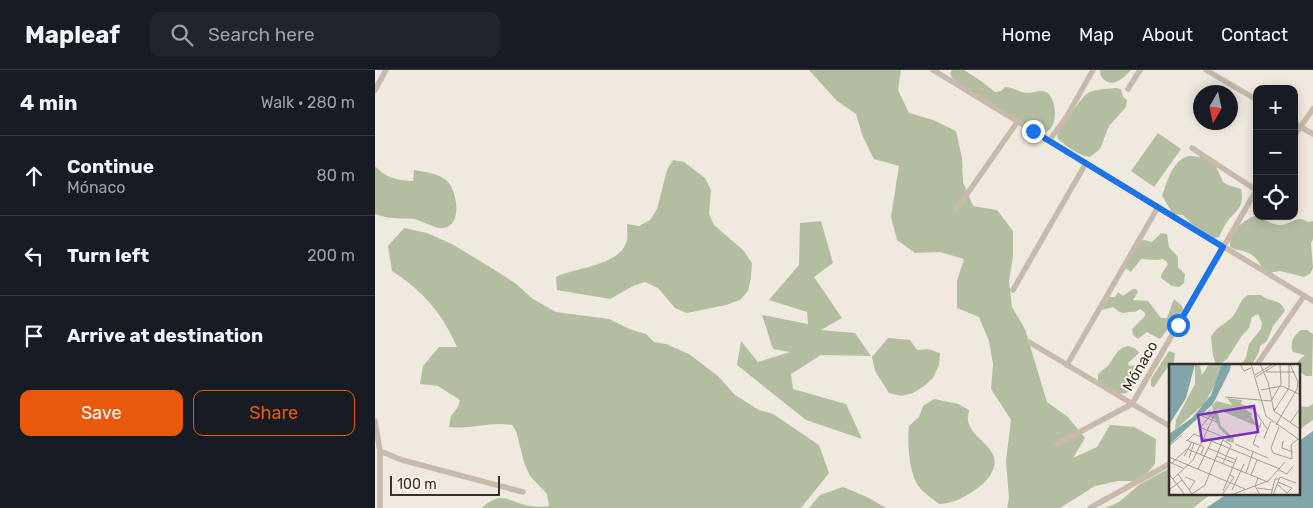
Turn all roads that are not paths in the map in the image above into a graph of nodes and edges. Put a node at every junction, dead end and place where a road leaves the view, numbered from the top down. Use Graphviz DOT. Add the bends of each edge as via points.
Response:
graph roads {
  1 [pos="386,70"];
  2 [pos="933,70"];
  3 [pos="948,70"];
  4 [pos="1093,70"];
  5 [pos="1140,70"];
  6 [pos="1206,70"];
  7 [pos="944,76"];
  8 [pos="1128,89"];
  9 [pos="375,90"];
  10 [pos="1253,98"];
  11 [pos="1313,108"];
  12 [pos="1017,121"];
  13 [pos="1298,125"];
  14 [pos="1301,127"];
  15 [pos="1298,131"];
  16 [pos="1313,134"];
  17 [pos="1049,141"];
  18 [pos="1192,148"];
  19 [pos="1086,163"];
  20 [pos="1253,188"];
  21 [pos="1253,195"];
  22 [pos="1158,207"];
  23 [pos="956,210"];
  24 [pos="1223,247"];
  25 [pos="1013,290"];
  26 [pos="1304,296"];
  27 [pos="1313,302"];
  28 [pos="1029,342"];
  29 [pos="1257,364"];
  30 [pos="1067,365"];
  31 [pos="1132,404"];
  32 [pos="375,421"];
  33 [pos="1169,426"];
  34 [pos="1057,444"];
  35 [pos="380,451"];
  36 [pos="1169,464"];
  37 [pos="523,492"];
  38 [pos="379,508"];
  39 [pos="1090,508"];
  1 -- 9 [label="street"];
  2 -- 7 [label="street"];
  3 -- 7 [label="street"];
  4 -- 17 [label="street"];
  5 -- 8 [label="street"];
  6 -- 10 [label="street"];
  7 -- 12 [label="street"];
  11 -- 14 [label="street"];
  12 -- 17 [label="street"];
  12 -- 23 [label="street"];
  13 -- 14 [label="street"];
  14 -- 15 [label="street"];
  14 -- 16 [label="street"];
  17 -- 19 [label="street"];
  18 -- 20 [label="street"];
  19 -- 22 [label="street"];
  19 -- 25 [label="street"];
  21 -- 24 [label="street, Mónaco"];
  22 -- 24 [label="street"];
  22 -- 30 [label="street"];
  24 -- 26 [label="street"];
  24 -- 31 [label="street, Mónaco"];
  26 -- 27 [label="street"];
  26 -- 29 [label="street"];
  28 -- 30 [label="street"];
  30 -- 31 [label="street"];
  31 -- 33 [label="street"];
  31 -- 34 [label="street, Mónaco"];
  32 -- 35 [label="street"];
  35 -- 37 [label="street" via="402,460"];
  35 -- 38 [label="street"];
  36 -- 39 [label="street"];
}
